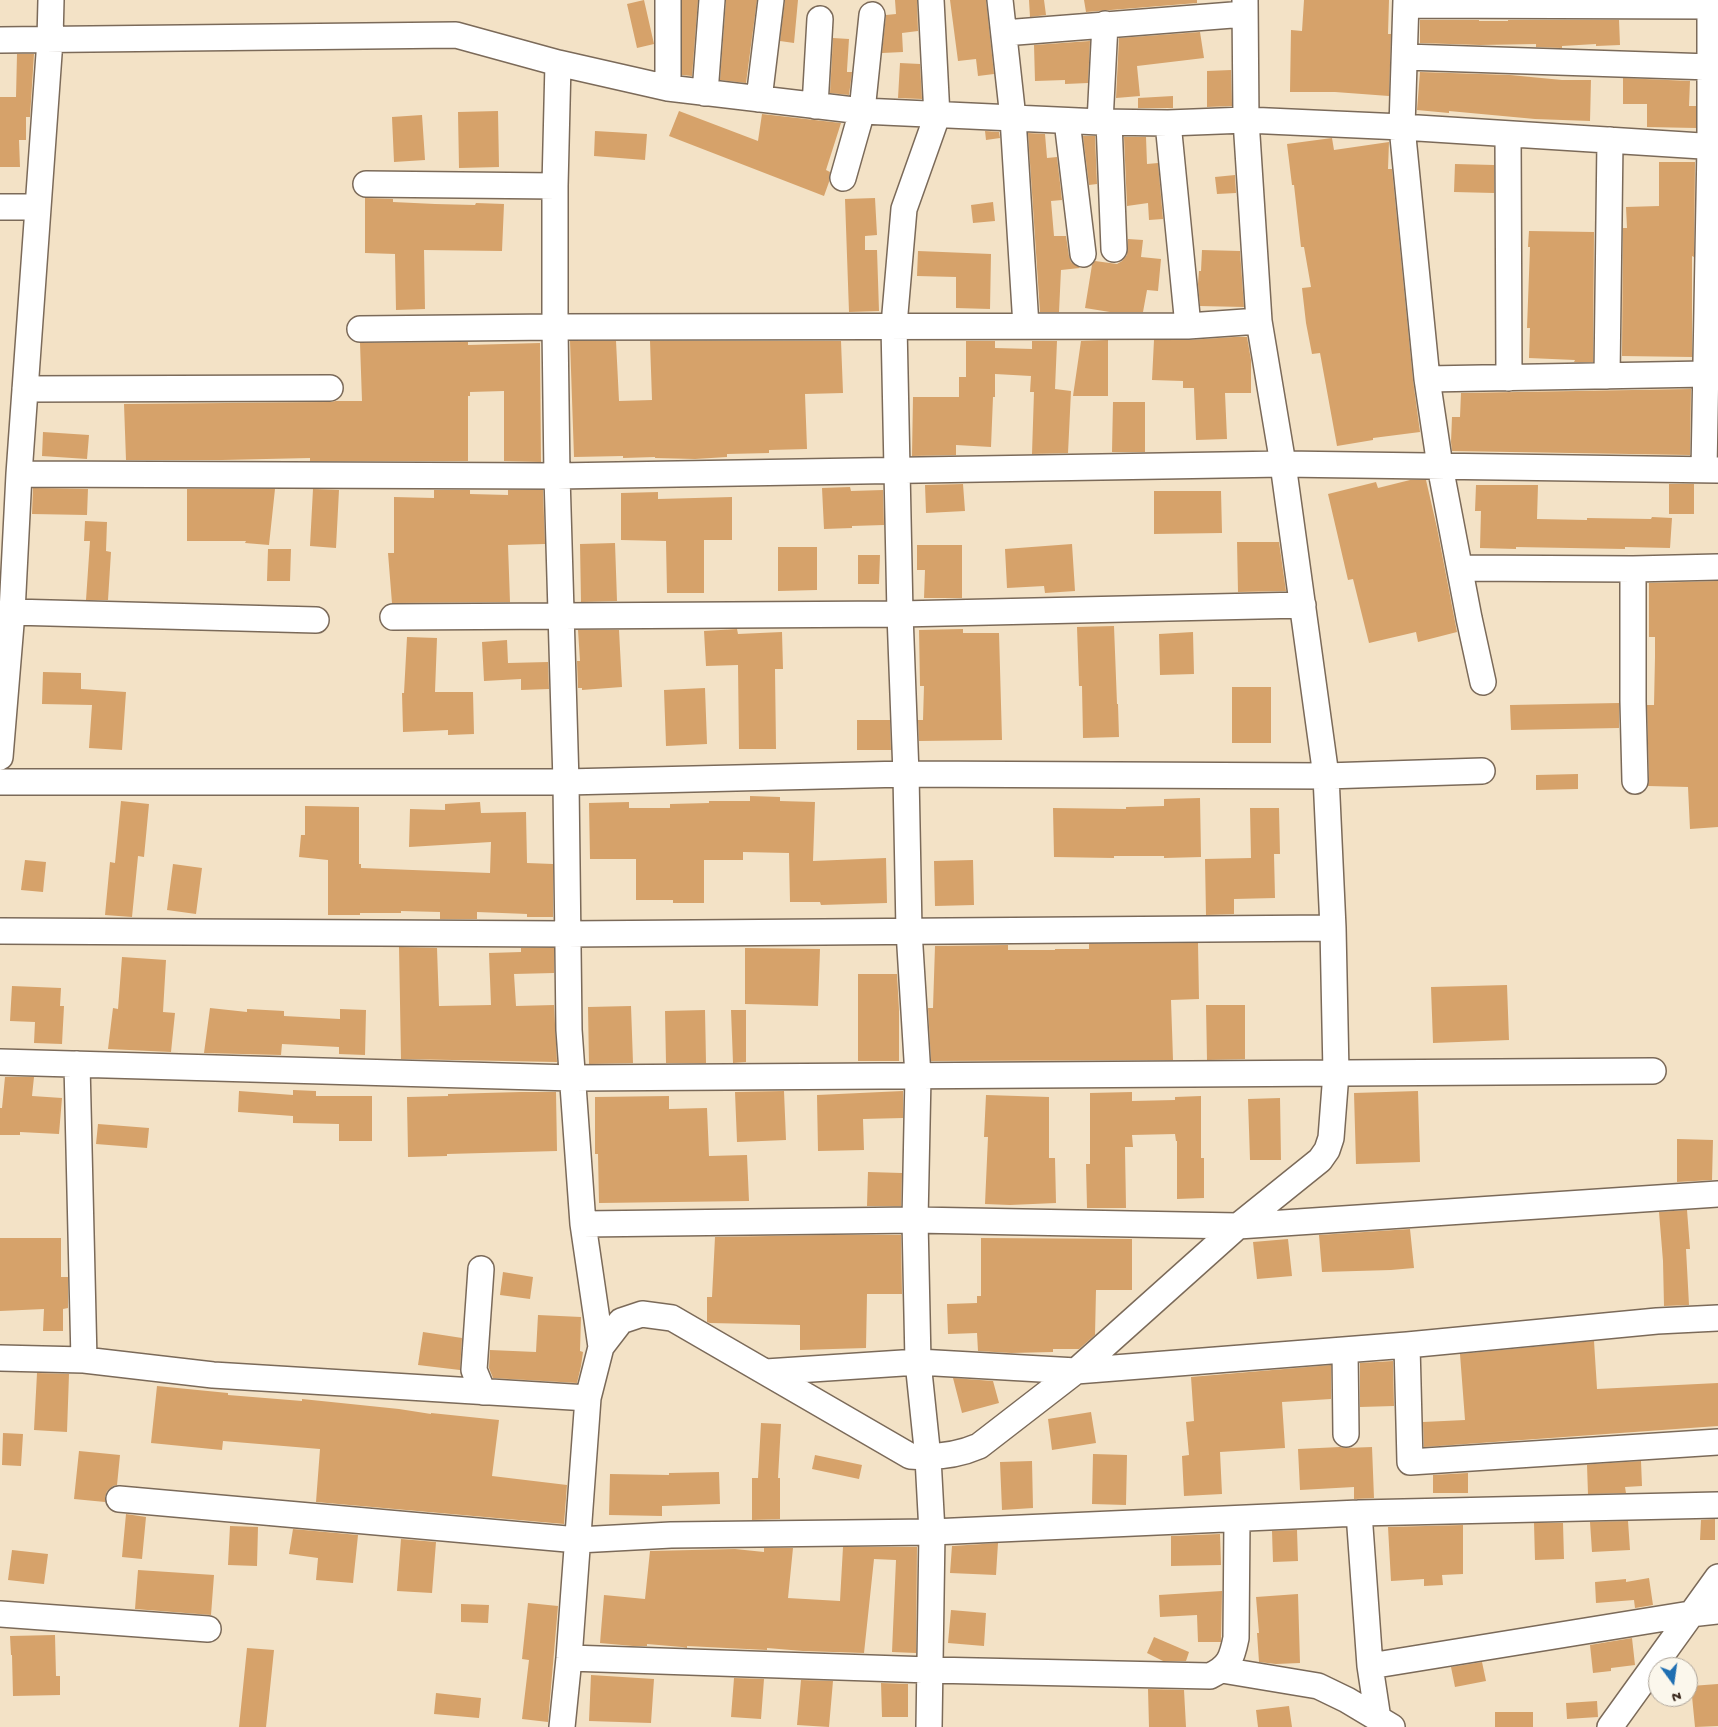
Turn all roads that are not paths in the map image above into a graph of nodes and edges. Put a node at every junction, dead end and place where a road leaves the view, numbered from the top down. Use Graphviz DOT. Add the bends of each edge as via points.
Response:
graph roads {
  1 [pos="50,0"];
  2 [pos="668,0"];
  3 [pos="712,0"];
  4 [pos="771,0"];
  5 [pos="931,0"];
  6 [pos="1000,0"];
  7 [pos="1406,3"];
  8 [pos="1710,3"];
  9 [pos="1245,7"];
  10 [pos="872,15"];
  11 [pos="820,19"];
  12 [pos="1105,24"];
  13 [pos="1004,34"];
  14 [pos="0,40"];
  15 [pos="50,40"];
  16 [pos="1405,57"];
  17 [pos="558,63"];
  18 [pos="1711,67"];
  19 [pos="668,88"];
  20 [pos="705,93"];
  21 [pos="759,99"];
  22 [pos="815,106"];
  23 [pos="862,111"];
  24 [pos="937,116"];
  25 [pos="1013,118"];
  26 [pos="1246,120"];
  27 [pos="1067,121"];
  28 [pos="1104,122"];
  29 [pos="1168,123"];
  30 [pos="1402,127"];
  31 [pos="1508,134"];
  32 [pos="1610,140"];
  33 [pos="1714,146"];
  34 [pos="843,178"];
  35 [pos="366,184"];
  36 [pos="555,186"];
  37 [pos="0,207"];
  38 [pos="38,207"];
  39 [pos="1114,249"];
  40 [pos="1083,254"];
  41 [pos="1259,321"];
  42 [pos="894,326"];
  43 [pos="1026,326"];
  44 [pos="1188,326"];
  45 [pos="555,327"];
  46 [pos="360,329"];
  47 [pos="1706,374"];
  48 [pos="1607,376"];
  49 [pos="1508,378"];
  50 [pos="1427,379"];
  51 [pos="330,388"];
  52 [pos="25,389"];
  53 [pos="1283,464"];
  54 [pos="1440,466"];
  55 [pos="898,470"];
  56 [pos="1711,470"];
  57 [pos="19,474"];
  58 [pos="558,476"];
  59 [pos="1718,567"];
  60 [pos="1460,568"];
  61 [pos="1633,569"];
  62 [pos="1303,605"];
  63 [pos="12,612"];
  64 [pos="900,614"];
  65 [pos="562,615"];
  66 [pos="393,617"];
  67 [pos="316,620"];
  68 [pos="1483,682"];
  69 [pos="0,757"];
  70 [pos="1482,771"];
  71 [pos="906,774"];
  72 [pos="1326,776"];
  73 [pos="1635,781"];
  74 [pos="0,782"];
  75 [pos="566,782"];
  76 [pos="1333,928"];
  77 [pos="0,931"];
  78 [pos="909,931"];
  79 [pos="567,934"];
  80 [pos="0,1062"];
  81 [pos="77,1064"];
  82 [pos="1652,1071"];
  83 [pos="1336,1073"];
  84 [pos="918,1076"];
  85 [pos="573,1078"];
  86 [pos="1718,1194"];
  87 [pos="915,1220"];
  88 [pos="583,1224"];
  89 [pos="1238,1226"];
  90 [pos="482,1269"];
  91 [pos="1718,1318"];
  92 [pos="1407,1345"];
  93 [pos="601,1347"];
  94 [pos="1345,1350"];
  95 [pos="0,1358"];
  96 [pos="84,1360"];
  97 [pos="918,1362"];
  98 [pos="1076,1371"];
  99 [pos="766,1372"];
  100 [pos="483,1392"];
  101 [pos="588,1398"];
  102 [pos="1346,1434"];
  103 [pos="1718,1442"];
  104 [pos="928,1458"];
  105 [pos="119,1499"];
  106 [pos="1718,1504"];
  107 [pos="1359,1513"];
  108 [pos="1237,1520"];
  109 [pos="932,1532"];
  110 [pos="578,1540"];
  111 [pos="1718,1577"];
  112 [pos="1718,1611"];
  113 [pos="0,1614"];
  114 [pos="1690,1614"];
  115 [pos="208,1629"];
  116 [pos="569,1658"];
  117 [pos="1228,1662"];
  118 [pos="1370,1666"];
  119 [pos="930,1670"];
  120 [pos="1385,1723"];
  121 [pos="562,1727"];
  122 [pos="929,1727"];
  123 [pos="1610,1727"];
  1 -- 15 [label="street"];
  2 -- 19 [label="street"];
  3 -- 20 [label="street"];
  4 -- 21 [label="street"];
  5 -- 24 [label="street"];
  6 -- 13 [label="street"];
  7 -- 8 [label="street"];
  7 -- 16 [label="street"];
  8 -- 18 [label="street"];
  9 -- 12 [label="street"];
  9 -- 26 [label="street"];
  10 -- 23 [label="street"];
  11 -- 22 [label="street"];
  12 -- 13 [label="street"];
  12 -- 28 [label="street"];
  13 -- 25 [label="street"];
  14 -- 15 [label="street"];
  15 -- 17 [label="street" via="456,35"];
  15 -- 38 [label="street"];
  16 -- 18 [label="street"];
  16 -- 30 [label="street"];
  17 -- 19 [label="street"];
  17 -- 36 [label="street"];
  18 -- 33 [label="street"];
  19 -- 20 [label="street"];
  20 -- 21 [label="street"];
  21 -- 22 [label="street"];
  22 -- 23 [label="street"];
  23 -- 24 [label="street"];
  23 -- 34 [label="street"];
  24 -- 25 [label="street"];
  24 -- 42 [label="street" via="904,209"];
  25 -- 27 [label="street"];
  25 -- 43 [label="street"];
  26 -- 29 [label="street"];
  26 -- 30 [label="street"];
  26 -- 41 [label="street"];
  27 -- 28 [label="street"];
  27 -- 40 [label="street"];
  28 -- 29 [label="street"];
  28 -- 39 [label="street"];
  29 -- 44 [label="street"];
  30 -- 31 [label="street"];
  30 -- 50 [label="street"];
  31 -- 32 [label="street"];
  31 -- 49 [label="street"];
  32 -- 33 [label="street"];
  32 -- 48 [label="street"];
  33 -- 47 [label="street"];
  35 -- 36 [label="street"];
  36 -- 45 [label="street"];
  37 -- 38 [label="street"];
  38 -- 52 [label="street"];
  41 -- 44 [label="street"];
  41 -- 53 [label="street"];
  42 -- 43 [label="street"];
  42 -- 45 [label="street"];
  42 -- 55 [label="street"];
  43 -- 44 [label="street"];
  45 -- 46 [label="street"];
  45 -- 58 [label="street"];
  47 -- 48 [label="street"];
  47 -- 56 [label="street"];
  48 -- 49 [label="street"];
  49 -- 50 [label="street"];
  50 -- 54 [label="street"];
  51 -- 52 [label="street"];
  52 -- 57 [label="street"];
  53 -- 54 [label="street"];
  53 -- 55 [label="street"];
  53 -- 62 [label="street"];
  54 -- 56 [label="street"];
  54 -- 60 [label="street"];
  55 -- 58 [label="street"];
  55 -- 64 [label="street"];
  57 -- 58 [label="street"];
  57 -- 63 [label="street"];
  58 -- 65 [label="street"];
  59 -- 61 [label="street"];
  60 -- 61 [label="street"];
  60 -- 68 [label="street"];
  61 -- 73 [label="street"];
  62 -- 64 [label="street"];
  62 -- 72 [label="street"];
  63 -- 67 [label="street"];
  63 -- 69 [label="street"];
  64 -- 65 [label="street"];
  64 -- 71 [label="street"];
  65 -- 66 [label="street"];
  65 -- 75 [label="street"];
  70 -- 72 [label="street"];
  71 -- 72 [label="street"];
  71 -- 75 [label="street"];
  71 -- 78 [label="street"];
  72 -- 76 [label="street"];
  74 -- 75 [label="street"];
  75 -- 79 [label="street"];
  76 -- 78 [label="street"];
  76 -- 83 [label="street"];
  77 -- 79 [label="street"];
  78 -- 79 [label="street"];
  78 -- 84 [label="street"];
  79 -- 85 [label="street"];
  80 -- 81 [label="street"];
  81 -- 85 [label="street"];
  81 -- 96 [label="street"];
  82 -- 83 [label="street"];
  83 -- 84 [label="street"];
  83 -- 89 [label="street" via="1331,1138 1327,1150 1320,1160"];
  84 -- 85 [label="street"];
  84 -- 87 [label="street"];
  85 -- 88 [label="street"];
  86 -- 89 [label="street"];
  87 -- 88 [label="street"];
  87 -- 89 [label="street"];
  87 -- 97 [label="street"];
  88 -- 93 [label="street"];
  89 -- 98 [label="street"];
  90 -- 100 [label="street" via="474,1370"];
  91 -- 92 [label="street"];
  92 -- 94 [label="street"];
  92 -- 103 [label="street" via="1410,1462"];
  93 -- 99 [label="street" via="621,1321 642,1314 672,1318"];
  93 -- 101 [label="street"];
  94 -- 98 [label="street"];
  94 -- 102 [label="street"];
  95 -- 96 [label="street"];
  96 -- 100 [label="street" via="213,1375"];
  97 -- 98 [label="street"];
  97 -- 99 [label="street"];
  97 -- 104 [label="street"];
  98 -- 104 [label="street" via="979,1446 965,1452"];
  99 -- 104 [label="street" via="910,1456"];
  100 -- 101 [label="street"];
  101 -- 110 [label="street"];
  104 -- 109 [label="street"];
  105 -- 110 [label="street"];
  106 -- 107 [label="street"];
  107 -- 108 [label="street"];
  107 -- 118 [label="street"];
  108 -- 109 [label="street"];
  108 -- 117 [label="street" via="1236,1638"];
  109 -- 110 [label="street" via="671,1535"];
  109 -- 119 [label="street"];
  110 -- 116 [label="street"];
  111 -- 114 [label="street"];
  112 -- 114 [label="street"];
  113 -- 115 [label="street"];
  114 -- 118 [label="street"];
  114 -- 123 [label="street"];
  116 -- 119 [label="street"];
  116 -- 121 [label="street"];
  117 -- 119 [label="street" via="1210,1676"];
  117 -- 120 [label="street" via="1318,1686"];
  118 -- 120 [label="street"];
  119 -- 122 [label="street"];
}
